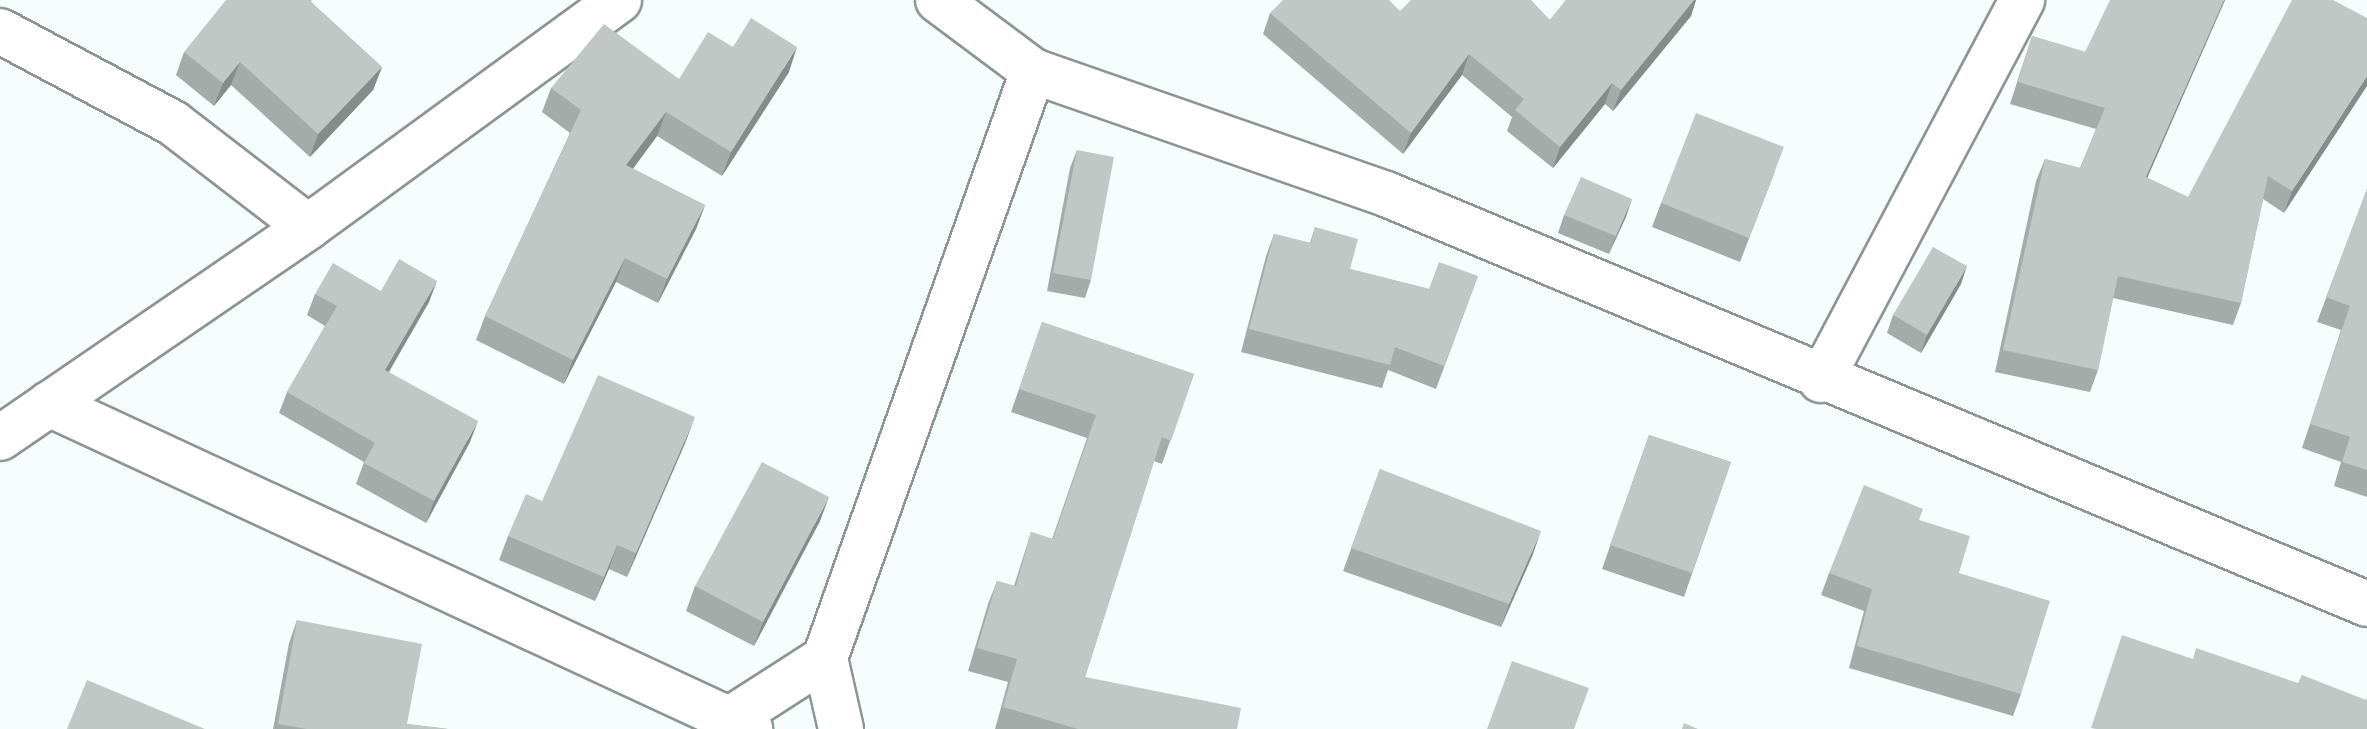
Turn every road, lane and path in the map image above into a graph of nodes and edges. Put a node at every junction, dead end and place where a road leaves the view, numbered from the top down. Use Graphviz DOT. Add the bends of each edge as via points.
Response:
graph roads {
  1 [pos="619,0"];
  2 [pos="938,0"];
  3 [pos="2022,0"];
  4 [pos="0,31"];
  5 [pos="1033,71"];
  6 [pos="308,227"];
  7 [pos="1821,380"];
  8 [pos="49,404"];
  9 [pos="0,438"];
  10 [pos="2367,604"];
  11 [pos="825,658"];
  12 [pos="738,725"];
  13 [pos="841,729"];
  1 -- 6 [label="street"];
  2 -- 5 [label="street"];
  3 -- 7 [label="street"];
  4 -- 6 [label="street" via="173,123"];
  5 -- 7 [label="street" via="1386,194"];
  5 -- 11 [label="street"];
  6 -- 8 [label="street"];
  7 -- 10 [label="street"];
  8 -- 9 [label="street"];
  8 -- 12 [label="street"];
  11 -- 12 [label="street"];
  11 -- 13 [label="street"];
}
